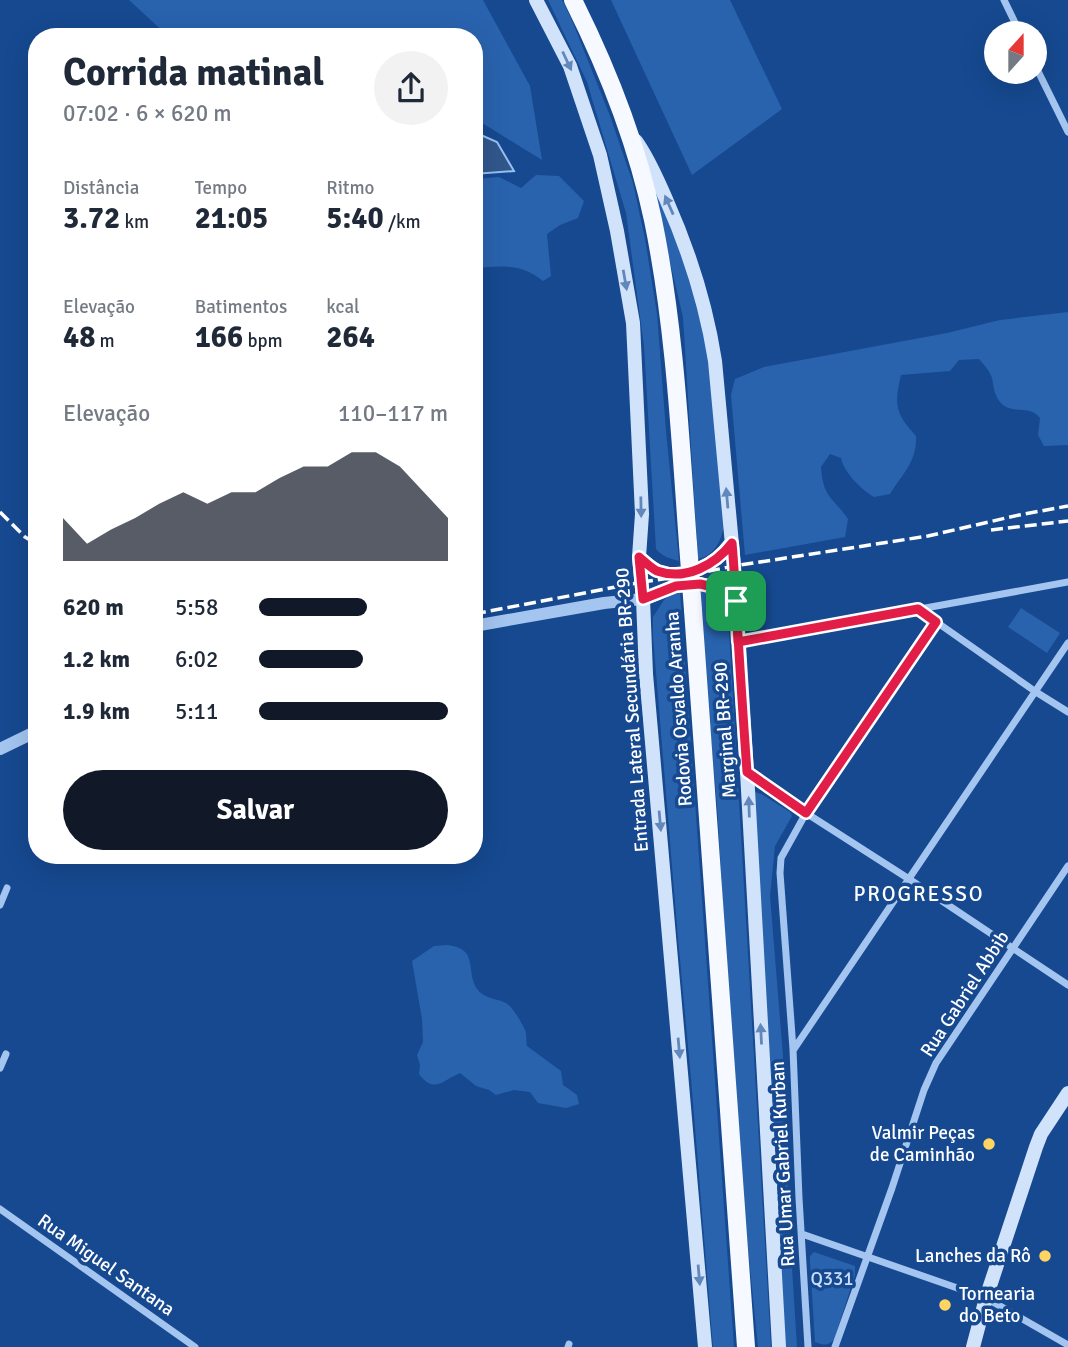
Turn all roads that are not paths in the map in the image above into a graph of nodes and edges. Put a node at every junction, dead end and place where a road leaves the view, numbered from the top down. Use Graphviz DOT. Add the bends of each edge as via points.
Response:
graph roads {
  1 [pos="536,0"];
  2 [pos="573,0"];
  3 [pos="1004,0"];
  4 [pos="1014,21"];
  5 [pos="1044,84"];
  6 [pos="628,130"];
  7 [pos="1068,132"];
  8 [pos="732,543"];
  9 [pos="639,557"];
  10 [pos="1068,582"];
  11 [pos="643,599"];
  12 [pos="736,601"];
  13 [pos="918,609"];
  14 [pos="936,622"];
  15 [pos="483,624"];
  16 [pos="738,642"];
  17 [pos="1068,643"];
  18 [pos="1035,692"];
  19 [pos="1068,712"];
  20 [pos="28,735"];
  21 [pos="0,749"];
  22 [pos="747,772"];
  23 [pos="806,813"];
  24 [pos="1068,866"];
  25 [pos="909,879"];
  26 [pos="7,888"];
  27 [pos="0,905"];
  28 [pos="1014,948"];
  29 [pos="1068,985"];
  30 [pos="793,1049"];
  31 [pos="6,1054"];
  32 [pos="0,1068"];
  33 [pos="1068,1093"];
  34 [pos="0,1209"];
  35 [pos="802,1234"];
  36 [pos="868,1257"];
  37 [pos="986,1298"];
  38 [pos="1068,1345"];
  39 [pos="195,1347"];
  40 [pos="705,1347"];
  41 [pos="746,1347"];
  42 [pos="779,1347"];
  43 [pos="808,1347"];
  44 [pos="835,1347"];
  45 [pos="973,1347"];
  1 -- 9 [label="main road, Entrada Lateral Secundária BR-290, one-way" via="570,66 600,155 617,231 633,323 642,514"];
  2 -- 6 [label="highway, Rodovia Osvaldo Aranha"];
  3 -- 4 [label="street"];
  5 -- 7 [label="street"];
  8 -- 6 [label="main road, Marginal BR-290, one-way" via="715,361 702,298 678,225 647,158"];
  6 -- 41 [label="highway, Rodovia Osvaldo Aranha, bridge" via="652,219 673,347"];
  8 -- 9 [label="main road" via="701,569 674,574 656,570"];
  8 -- 12 [label="main road, Marginal BR-290"];
  9 -- 11 [label="main road, Entrada Lateral Secundária BR-290"];
  10 -- 13 [label="street"];
  11 -- 12 [label="main road" via="676,586 700,584 722,589"];
  11 -- 15 [label="street"];
  11 -- 40 [label="main road, Entrada Lateral Secundária BR-290, one-way"];
  12 -- 16 [label="main road, Marginal BR-290"];
  13 -- 14 [label="street"];
  13 -- 16 [label="street"];
  14 -- 18 [label="street"];
  14 -- 23 [label="street"];
  16 -- 22 [label="main road, Marginal BR-290"];
  17 -- 18 [label="street, Rua Umar Gabriel Kurban"];
  18 -- 19 [label="street"];
  18 -- 25 [label="street, Rua Umar Gabriel Kurban"];
  20 -- 21 [label="street"];
  22 -- 23 [label="street"];
  42 -- 22 [label="main road, Marginal BR-290, one-way"];
  23 -- 25 [label="street"];
  23 -- 30 [label="street" via="786,845 780,873"];
  24 -- 28 [label="street, Rua Gabriel Abbib"];
  25 -- 28 [label="street"];
  25 -- 30 [label="street, Rua Umar Gabriel Kurban"];
  26 -- 27 [label="street"];
  28 -- 29 [label="street"];
  28 -- 36 [label="street, Rua Gabriel Abbib" via="936,1063"];
  30 -- 35 [label="street, Rua Umar Gabriel Kurban"];
  31 -- 32 [label="street"];
  33 -- 37 [label="main road" via="1041,1134"];
  34 -- 39 [label="street, Rua Miguel Santana"];
  35 -- 36 [label="street"];
  35 -- 43 [label="street, Rua Umar Gabriel Kurban"];
  36 -- 37 [label="street"];
  36 -- 44 [label="street, Rua Gabriel Abbib"];
  37 -- 38 [label="street"];
  37 -- 45 [label="main road"];
}
